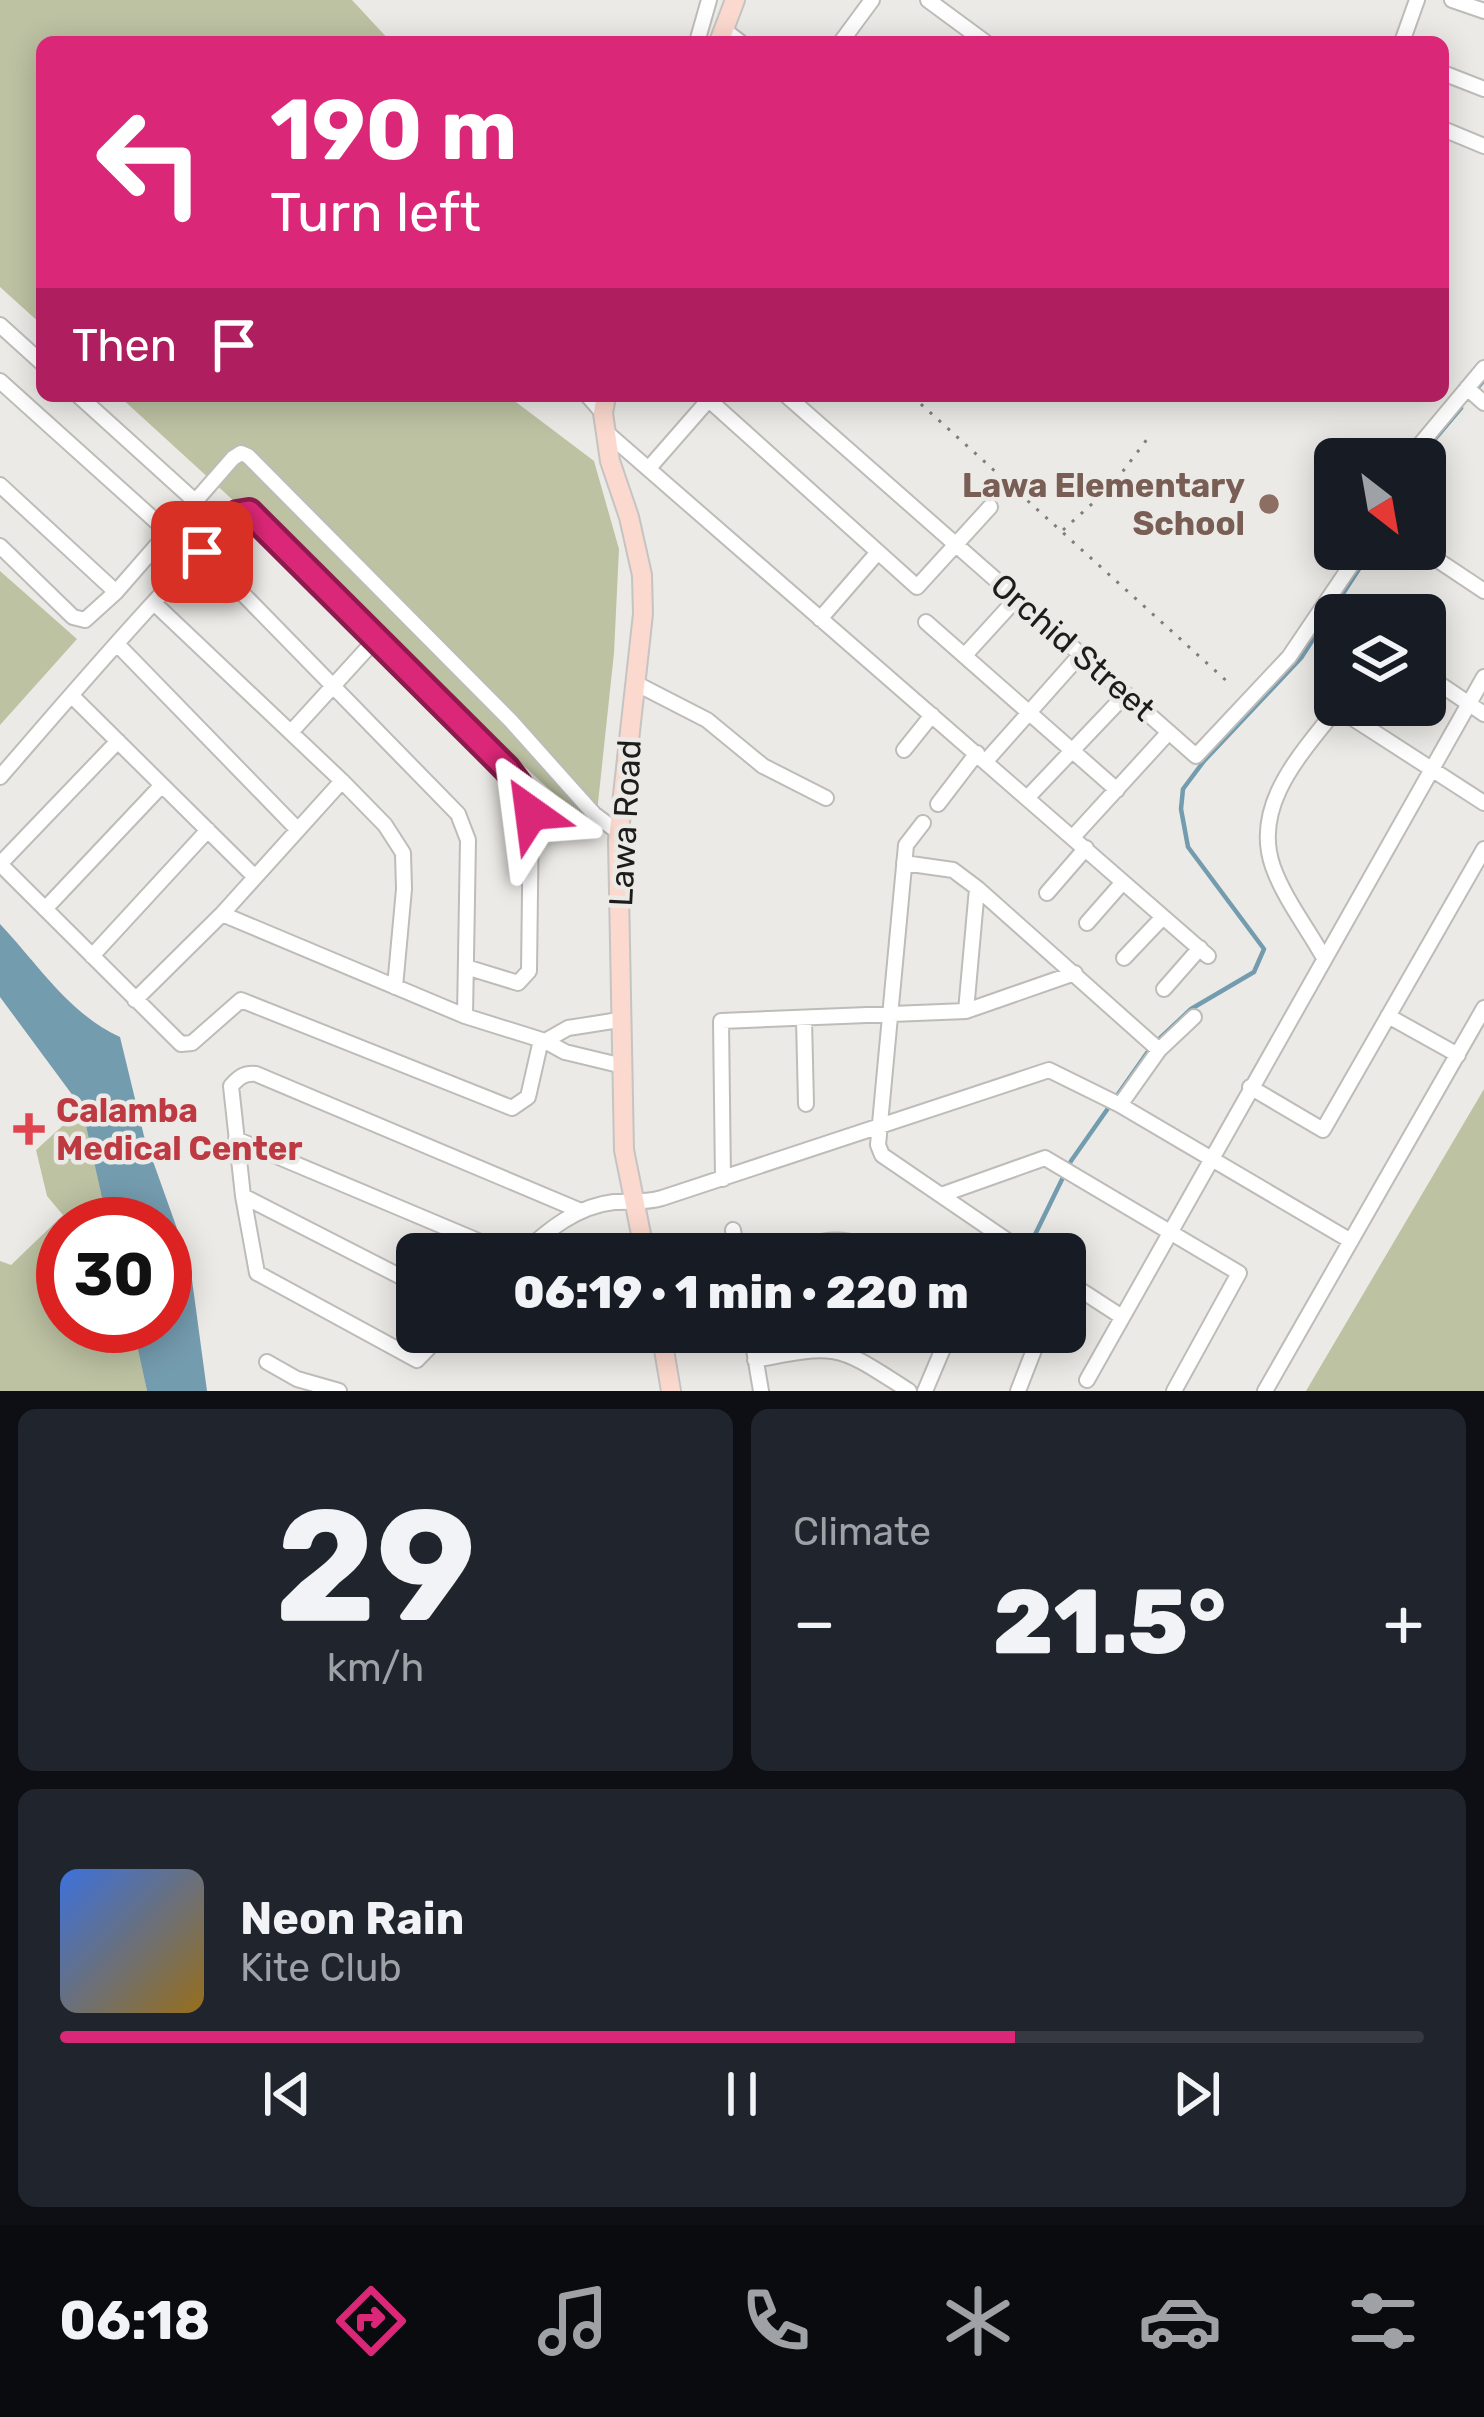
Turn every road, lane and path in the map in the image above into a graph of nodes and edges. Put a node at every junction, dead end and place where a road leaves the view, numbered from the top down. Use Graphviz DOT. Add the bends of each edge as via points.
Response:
graph roads {
  1 [pos="710,0"];
  2 [pos="735,0"];
  3 [pos="872,0"];
  4 [pos="928,0"];
  5 [pos="1417,0"];
  6 [pos="1452,0"];
  7 [pos="1484,11"];
  8 [pos="721,35"];
  9 [pos="699,36"];
  10 [pos="846,36"];
  11 [pos="977,36"];
  12 [pos="1404,36"];
  13 [pos="1449,76"];
  14 [pos="1484,88"];
  15 [pos="1449,131"];
  16 [pos="1484,146"];
  17 [pos="0,325"];
  18 [pos="36,358"];
  19 [pos="1484,368"];
  20 [pos="0,381"];
  21 [pos="1467,388"];
  22 [pos="86,402"];
  23 [pos="707,402"];
  24 [pos="715,402"];
  25 [pos="794,402"];
  26 [pos="919,402"];
  27 [pos="1484,403"];
  28 [pos="605,414"];
  29 [pos="1151,434"];
  30 [pos="1425,438"];
  31 [pos="649,468"];
  32 [pos="0,485"];
  33 [pos="196,502"];
  34 [pos="990,507"];
  35 [pos="1061,532"];
  36 [pos="169,533"];
  37 [pos="956,544"];
  38 [pos="0,546"];
  39 [pos="202,552"];
  40 [pos="878,552"];
  41 [pos="1446,566"];
  42 [pos="1348,570"];
  43 [pos="1484,591"];
  44 [pos="116,592"];
  45 [pos="1017,598"];
  46 [pos="154,604"];
  47 [pos="820,619"];
  48 [pos="926,622"];
  49 [pos="375,640"];
  50 [pos="117,644"];
  51 [pos="1082,655"];
  52 [pos="965,656"];
  53 [pos="1484,677"];
  54 [pos="635,683"];
  55 [pos="335,685"];
  56 [pos="1231,685"];
  57 [pos="1446,688"];
  58 [pos="1126,694"];
  59 [pos="72,695"];
  60 [pos="1467,702"];
  61 [pos="1030,712"];
  62 [pos="1484,714"];
  63 [pos="932,715"];
  64 [pos="292,731"];
  65 [pos="1169,732"];
  66 [pos="118,741"];
  67 [pos="904,750"];
  68 [pos="1072,750"];
  69 [pos="981,757"];
  70 [pos="1432,768"];
  71 [pos="0,777"];
  72 [pos="342,781"];
  73 [pos="162,785"];
  74 [pos="1117,790"];
  75 [pos="1028,797"];
  76 [pos="826,798"];
  77 [pos="1484,802"];
  78 [pos="938,804"];
  79 [pos="922,823"];
  80 [pos="208,830"];
  81 [pos="297,830"];
  82 [pos="618,832"];
  83 [pos="1080,843"];
  84 [pos="1484,849"];
  85 [pos="904,863"];
  86 [pos="0,864"];
  87 [pos="255,877"];
  88 [pos="1124,882"];
  89 [pos="977,888"];
  90 [pos="1047,893"];
  91 [pos="45,909"];
  92 [pos="222,914"];
  93 [pos="1163,917"];
  94 [pos="1087,923"];
  95 [pos="92,956"];
  96 [pos="1124,958"];
  97 [pos="1324,958"];
  98 [pos="466,967"];
  99 [pos="1076,973"];
  100 [pos="395,987"];
  101 [pos="1164,989"];
  102 [pos="135,1000"];
  103 [pos="1484,1008"];
  104 [pos="966,1011"];
  105 [pos="887,1015"];
  106 [pos="465,1016"];
  107 [pos="1388,1016"];
  108 [pos="1194,1017"];
  109 [pos="804,1019"];
  110 [pos="620,1020"];
  111 [pos="543,1040"];
  112 [pos="1159,1050"];
  113 [pos="1458,1055"];
  114 [pos="619,1065"];
  115 [pos="1250,1088"];
  116 [pos="806,1104"];
  117 [pos="1120,1105"];
  118 [pos="878,1127"];
  119 [pos="236,1139"];
  120 [pos="1211,1160"];
  121 [pos="723,1179"];
  122 [pos="941,1195"];
  123 [pos="243,1196"];
  124 [pos="634,1203"];
  125 [pos="581,1211"];
  126 [pos="733,1230"];
  127 [pos="1170,1232"];
  128 [pos="459,1233"];
  129 [pos="545,1233"];
  130 [pos="640,1233"];
  131 [pos="734,1233"];
  132 [pos="996,1233"];
  133 [pos="1351,1241"];
  134 [pos="396,1274"];
  135 [pos="1086,1295"];
  136 [pos="1122,1317"];
  137 [pos="396,1349"];
  138 [pos="665,1353"];
  139 [pos="754,1353"];
  140 [pos="941,1353"];
  141 [pos="1033,1353"];
  142 [pos="755,1360"];
  143 [pos="267,1362"];
  144 [pos="1087,1379"];
  145 [pos="339,1391"];
  146 [pos="671,1391"];
  147 [pos="761,1391"];
  148 [pos="908,1391"];
  149 [pos="925,1391"];
  150 [pos="1018,1391"];
  151 [pos="1174,1391"];
  152 [pos="1265,1391"];
  1 -- 9 [label="street"];
  2 -- 8 [label="main road"];
  3 -- 10 [label="street"];
  4 -- 11 [label="street"];
  5 -- 12 [label="street"];
  6 -- 7 [label="street"];
  13 -- 14 [label="street"];
  15 -- 16 [label="street"];
  17 -- 18 [label="street"];
  19 -- 21 [label="street"];
  20 -- 36 [label="street"];
  21 -- 27 [label="street"];
  21 -- 30 [label="street"];
  22 -- 33 [label="street"];
  23 -- 31 [label="street"];
  24 -- 40 [label="street"];
  25 -- 37 [label="street, Orchid Street"];
  26 -- 35 [label="path"];
  28 -- 31 [label="street"];
  28 -- 54 [label="main road, Lawa Road" via="642,575"];
  29 -- 35 [label="path" via="1111,487"];
  31 -- 47 [label="street"];
  32 -- 44 [label="street"];
  33 -- 36 [label="street"];
  33 -- 82 [label="street" via="233,458 248,456"];
  34 -- 37 [label="street"];
  35 -- 56 [label="path"];
  36 -- 44 [label="street"];
  37 -- 40 [label="street" via="916,587"];
  37 -- 45 [label="street, Orchid Street"];
  38 -- 44 [label="street" via="74,617 85,620"];
  39 -- 46 [label="street"];
  39 -- 49 [label="street" via="237,514 249,512"];
  39 -- 55 [label="street"];
  40 -- 47 [label="street"];
  41 -- 43 [label="street"];
  42 -- 65 [label="street, Orchid Street" via="1289,657 1196,756"];
  45 -- 51 [label="street, Orchid Street"];
  45 -- 52 [label="street"];
  46 -- 50 [label="street"];
  46 -- 64 [label="street"];
  47 -- 63 [label="street"];
  48 -- 52 [label="street"];
  49 -- 55 [label="street"];
  49 -- 98 [label="street" via="507,769 531,813 529,970 518,983"];
  50 -- 59 [label="street"];
  50 -- 81 [label="street"];
  51 -- 58 [label="street, Orchid Street"];
  51 -- 61 [label="street"];
  52 -- 61 [label="street"];
  53 -- 60 [label="street"];
  54 -- 76 [label="street"];
  54 -- 82 [label="main road, Lawa Road"];
  55 -- 64 [label="street"];
  55 -- 98 [label="street" via="458,814 468,840"];
  57 -- 60 [label="street"];
  58 -- 65 [label="street, Orchid Street"];
  58 -- 68 [label="street"];
  59 -- 66 [label="street"];
  59 -- 71 [label="street"];
  60 -- 62 [label="street"];
  60 -- 70 [label="street"];
  61 -- 68 [label="street"];
  61 -- 69 [label="street"];
  63 -- 67 [label="street"];
  63 -- 69 [label="street"];
  64 -- 72 [label="street"];
  65 -- 74 [label="street"];
  66 -- 73 [label="street"];
  66 -- 86 [label="street"];
  68 -- 74 [label="street"];
  68 -- 75 [label="street"];
  69 -- 75 [label="street"];
  69 -- 78 [label="street"];
  70 -- 77 [label="street"];
  70 -- 97 [label="street"];
  70 -- 97 [label="street" via="1337,708 1286,774 1267,820 1272,866"];
  72 -- 81 [label="street"];
  72 -- 100 [label="street" via="403,853"];
  73 -- 80 [label="street"];
  73 -- 91 [label="street"];
  74 -- 83 [label="street"];
  75 -- 83 [label="street"];
  79 -- 85 [label="street"];
  80 -- 87 [label="street"];
  80 -- 95 [label="street"];
  81 -- 87 [label="street"];
  82 -- 110 [label="main road, Lawa Road"];
  83 -- 88 [label="street"];
  83 -- 90 [label="street"];
  84 -- 107 [label="street"];
  85 -- 89 [label="street" via="953,870"];
  85 -- 105 [label="street"];
  86 -- 91 [label="street"];
  87 -- 92 [label="street"];
  88 -- 93 [label="street"];
  88 -- 94 [label="street"];
  89 -- 99 [label="street"];
  89 -- 104 [label="street"];
  91 -- 95 [label="street"];
  92 -- 100 [label="street"];
  92 -- 102 [label="street"];
  93 -- 96 [label="street"];
  93 -- 101 [label="street" via="1204,952"];
  95 -- 102 [label="street"];
  97 -- 115 [label="street"];
  98 -- 106 [label="street"];
  99 -- 104 [label="street"];
  99 -- 112 [label="street"];
  100 -- 106 [label="street"];
  102 -- 111 [label="street" via="181,1044 241,1000 512,1108 528,1097"];
  103 -- 113 [label="street"];
  104 -- 105 [label="street"];
  105 -- 109 [label="street"];
  105 -- 118 [label="street"];
  106 -- 111 [label="street"];
  107 -- 113 [label="street"];
  107 -- 115 [label="street" via="1323,1130"];
  108 -- 112 [label="street"];
  109 -- 116 [label="street"];
  109 -- 121 [label="street" via="721,1021"];
  110 -- 111 [label="street"];
  110 -- 114 [label="main road, Lawa Road"];
  111 -- 114 [label="street"];
  112 -- 117 [label="street"];
  113 -- 133 [label="street"];
  114 -- 124 [label="main road, Lawa Road"];
  115 -- 120 [label="street"];
  117 -- 118 [label="street" via="1049,1070"];
  117 -- 120 [label="street"];
  118 -- 121 [label="street"];
  118 -- 122 [label="street" via="882,1155"];
  119 -- 123 [label="street"];
  119 -- 125 [label="street" via="230,1086 256,1074"];
  119 -- 128 [label="street"];
  120 -- 127 [label="street"];
  120 -- 133 [label="street"];
  121 -- 124 [label="street"];
  122 -- 127 [label="street" via="1045,1159"];
  122 -- 132 [label="street"];
  123 -- 134 [label="street"];
  123 -- 137 [label="street" via="257,1274"];
  124 -- 125 [label="street"];
  124 -- 130 [label="main road, Lawa Road"];
  125 -- 129 [label="street"];
  126 -- 131 [label="street"];
  127 -- 136 [label="street"];
  127 -- 151 [label="street" via="1239,1273"];
  133 -- 152 [label="street"];
  135 -- 136 [label="street"];
  136 -- 144 [label="street"];
  138 -- 146 [label="main road"];
  139 -- 142 [label="street"];
  140 -- 149 [label="street"];
  141 -- 150 [label="street"];
  142 -- 147 [label="street"];
  142 -- 148 [label="street" via="819,1347 849,1352"];
  143 -- 145 [label="street"];
}
